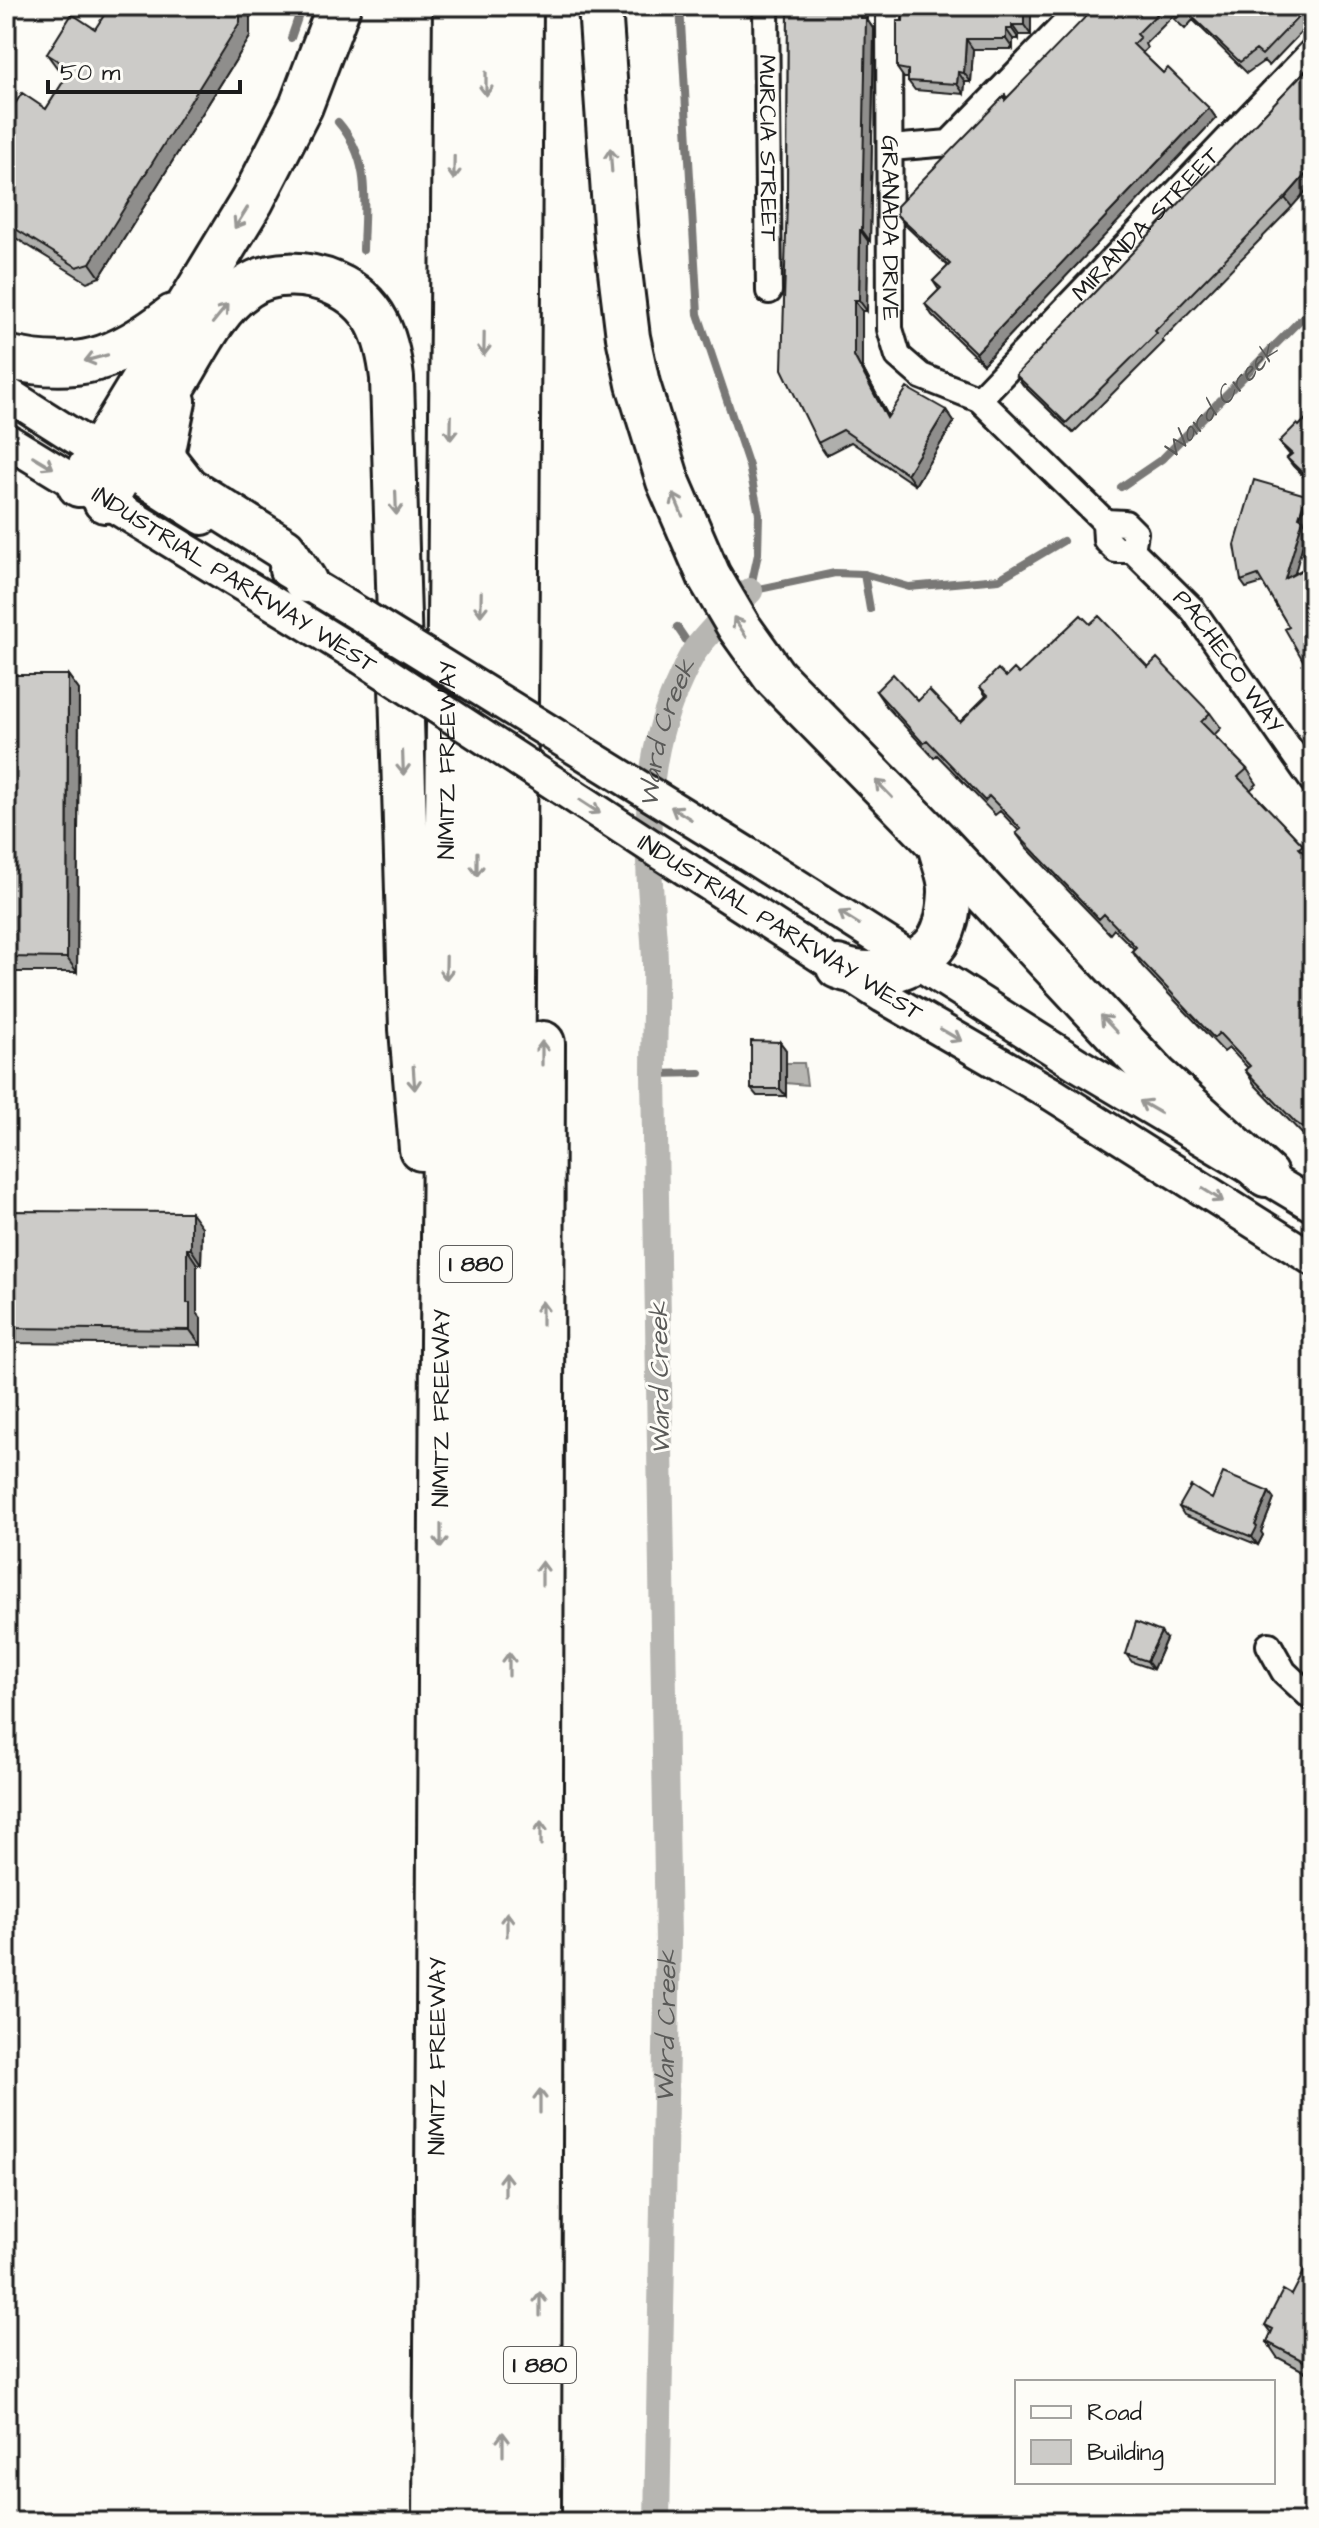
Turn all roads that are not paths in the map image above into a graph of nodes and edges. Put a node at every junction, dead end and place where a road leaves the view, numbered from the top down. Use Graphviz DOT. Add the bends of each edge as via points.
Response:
graph roads {
  1 [pos="339,6"];
  2 [pos="455,6"];
  3 [pos="487,6"];
  4 [pos="521,6"];
  5 [pos="549,6"];
  6 [pos="600,6"];
  7 [pos="766,6"];
  8 [pos="889,6"];
  9 [pos="1082,6"];
  10 [pos="1313,50"];
  11 [pos="891,148"];
  12 [pos="769,291"];
  13 [pos="187,305"];
  14 [pos="6,357"];
  15 [pos="178,380"];
  16 [pos="6,393"];
  17 [pos="979,399"];
  18 [pos="6,440"];
  19 [pos="102,477"];
  20 [pos="305,581"];
  21 [pos="1313,782"];
  22 [pos="939,844"];
  23 [pos="915,960"];
  24 [pos="838,967"];
  25 [pos="1266,1175"];
  26 [pos="1313,1205"];
  27 [pos="1313,1259"];
  28 [pos="442,1341"];
  29 [pos="1269,1645"];
  30 [pos="1313,1699"];
  31 [pos="435,2522"];
  32 [pos="465,2522"];
  33 [pos="503,2522"];
  34 [pos="539,2522"];
  1 -- 13 [label="highway, one-way" via="279,150"];
  2 -- 28 [label="highway, NIMITZ FREEWAY / I 880, one-way"];
  3 -- 32 [label="highway, I 880, one-way"];
  33 -- 4 [label="highway, I 880, one-way"];
  34 -- 5 [label="highway, I 880, one-way"];
  22 -- 6 [label="highway, one-way" via="774,676 709,576 668,481 628,337"];
  7 -- 12 [label="street, MURCIA STREET"];
  8 -- 11 [label="street, GRANADA DRIVE"];
  9 -- 11 [label="street" via="949,143"];
  10 -- 17 [label="street, MIRANDA STREET"];
  11 -- 17 [label="street, GRANADA DRIVE" via="890,329 898,356 921,376"];
  13 -- 14 [label="highway, one-way" via="145,338 93,360 62,365"];
  13 -- 19 [label="highway"];
  15 -- 19 [label="highway"];
  15 -- 20 [label="highway" via="166,461 187,488 284,549"];
  15 -- 28 [label="highway, one-way" via="230,302 247,287 276,276 312,276 356,295 372,312 386,342 394,404 411,1029"];
  16 -- 19 [label="main road, INDUSTRIAL PARKWAY WEST"];
  17 -- 21 [label="street, PACHECO WAY" via="1105,522 1125,523 1135,533 1132,550 1193,610"];
  18 -- 19 [label="main road, INDUSTRIAL PARKWAY WEST, one-way"];
  19 -- 20 [label="main road, INDUSTRIAL PARKWAY WEST"];
  19 -- 24 [label="main road, INDUSTRIAL PARKWAY WEST, one-way, bridge" via="361,657"];
  23 -- 20 [label="main road, INDUSTRIAL PARKWAY WEST, one-way, bridge"];
  22 -- 23 [label="highway" via="950,889 948,911 931,950"];
  25 -- 22 [label="highway, one-way" via="1156,1076"];
  23 -- 24 [label="highway" via="873,974"];
  25 -- 23 [label="main road, INDUSTRIAL PARKWAY WEST, one-way" via="1077,1064"];
  24 -- 27 [label="main road, INDUSTRIAL PARKWAY WEST, one-way"];
  25 -- 26 [label="main road, INDUSTRIAL PARKWAY WEST"];
  28 -- 31 [label="highway, NIMITZ FREEWAY / I 880, one-way"];
  29 -- 30 [label="street" via="1284,1672"];
}
